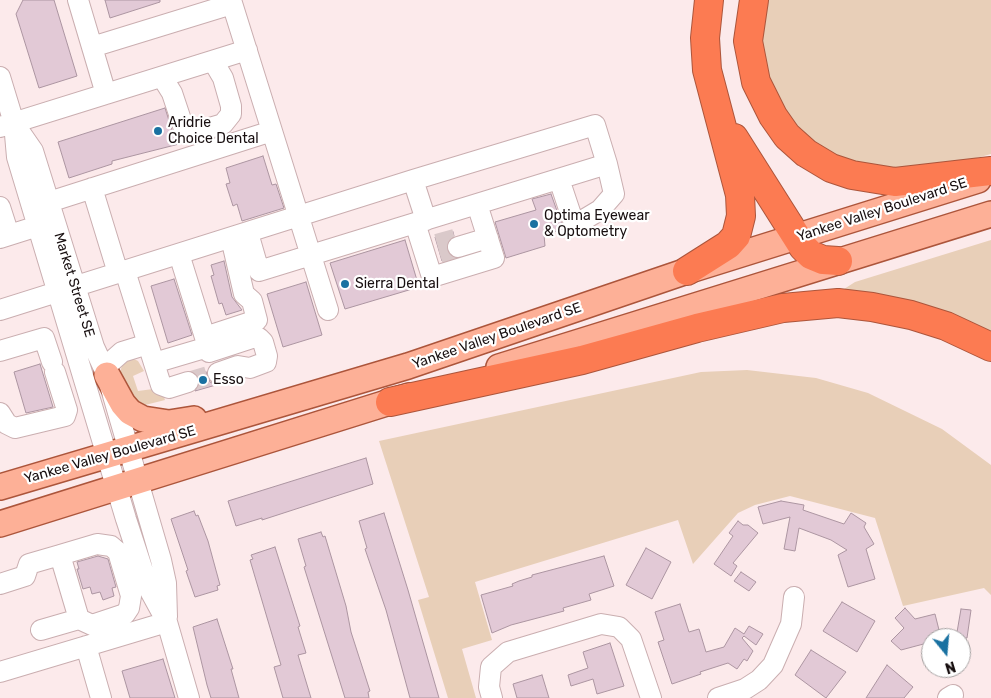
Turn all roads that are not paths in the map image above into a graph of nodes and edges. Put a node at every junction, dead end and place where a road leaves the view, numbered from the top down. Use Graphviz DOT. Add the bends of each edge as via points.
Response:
graph roads {
  1 [pos="78,0"];
  2 [pos="709,0"];
  3 [pos="754,0"];
  4 [pos="232,2"];
  5 [pos="92,47"];
  6 [pos="247,50"];
  7 [pos="213,61"];
  8 [pos="0,77"];
  9 [pos="162,77"];
  10 [pos="106,94"];
  11 [pos="720,118"];
  12 [pos="7,125"];
  13 [pos="272,132"];
  14 [pos="607,164"];
  15 [pos="991,170"];
  16 [pos="991,176"];
  17 [pos="559,179"];
  18 [pos="413,180"];
  19 [pos="92,188"];
  20 [pos="48,202"];
  21 [pos="477,204"];
  22 [pos="0,207"];
  23 [pos="991,214"];
  24 [pos="299,217"];
  25 [pos="420,222"];
  26 [pos="38,226"];
  27 [pos="239,235"];
  28 [pos="4,236"];
  29 [pos="796,238"];
  30 [pos="489,243"];
  31 [pos="441,252"];
  32 [pos="179,254"];
  33 [pos="311,255"];
  34 [pos="838,261"];
  35 [pos="686,271"];
  36 [pos="121,272"];
  37 [pos="66,290"];
  38 [pos="0,310"];
  39 [pos="328,310"];
  40 [pos="207,343"];
  41 [pos="148,344"];
  42 [pos="991,347"];
  43 [pos="0,351"];
  44 [pos="154,364"];
  45 [pos="106,372"];
  46 [pos="218,373"];
  47 [pos="188,382"];
  48 [pos="390,402"];
  49 [pos="268,409"];
  50 [pos="0,413"];
  51 [pos="118,452"];
  52 [pos="128,486"];
  53 [pos="0,487"];
  54 [pos="0,524"];
  55 [pos="60,555"];
  56 [pos="0,584"];
  57 [pos="794,597"];
  58 [pos="78,618"];
  59 [pos="167,622"];
  60 [pos="41,630"];
  61 [pos="86,646"];
  62 [pos="0,672"];
  63 [pos="101,698"];
  64 [pos="190,698"];
  65 [pos="492,698"];
  66 [pos="650,698"];
  67 [pos="718,698"];
  1 -- 5 [label="street"];
  2 -- 11 [label="highway" via="705,38 707,70"];
  3 -- 15 [label="highway" via="748,41 756,82 787,136 806,153 831,168 895,182"];
  4 -- 5 [label="street"];
  4 -- 6 [label="street"];
  5 -- 10 [label="street"];
  6 -- 7 [label="street"];
  6 -- 13 [label="street"];
  7 -- 9 [label="street"];
  7 -- 9 [label="street" via="223,78 231,106 231,114 224,124 196,132 188,131"];
  8 -- 12 [label="street, Market Street SE"];
  9 -- 10 [label="street"];
  10 -- 12 [label="street"];
  11 -- 29 [label="highway"];
  11 -- 35 [label="highway" via="742,205 740,227 728,245"];
  12 -- 20 [label="street, Market Street SE" via="34,151"];
  12 -- 26 [label="street, Market Street SE"];
  13 -- 19 [label="street"];
  13 -- 24 [label="street"];
  14 -- 17 [label="street"];
  14 -- 17 [label="street" via="614,194 600,210 580,222 572,218"];
  14 -- 18 [label="street" via="595,125"];
  16 -- 29 [label="main road, Yankee Valley Boulevard SE"];
  17 -- 21 [label="street"];
  18 -- 24 [label="street"];
  18 -- 25 [label="street"];
  19 -- 20 [label="street"];
  19 -- 36 [label="street"];
  20 -- 37 [label="street, Market Street SE"];
  21 -- 25 [label="street"];
  21 -- 30 [label="street"];
  22 -- 28 [label="street"];
  23 -- 34 [label="main road, Yankee Valley Boulevard SE"];
  24 -- 27 [label="street"];
  24 -- 33 [label="street"];
  25 -- 31 [label="street"];
  25 -- 33 [label="street"];
  26 -- 28 [label="street"];
  26 -- 37 [label="street, Market Street SE"];
  27 -- 32 [label="street"];
  27 -- 33 [label="street" via="260,271"];
  27 -- 40 [label="street" via="244,294 252,301 257,320"];
  29 -- 34 [label="highway" via="811,255"];
  29 -- 35 [label="main road, Yankee Valley Boulevard SE"];
  30 -- 31 [label="street"];
  30 -- 31 [label="street" via="432,277"];
  32 -- 36 [label="street"];
  32 -- 40 [label="street"];
  33 -- 39 [label="street"];
  34 -- 48 [label="main road, Yankee Valley Boulevard SE"];
  35 -- 49 [label="main road, Yankee Valley Boulevard SE" via="408,366"];
  36 -- 37 [label="street"];
  36 -- 41 [label="street"];
  37 -- 38 [label="street"];
  37 -- 45 [label="street, Market Street SE"];
  37 -- 51 [label="street, Market Street SE"];
  40 -- 44 [label="street"];
  40 -- 46 [label="street" via="210,352 252,338 263,342 268,356 266,362"];
  41 -- 44 [label="street"];
  41 -- 45 [label="street" via="122,352"];
  42 -- 48 [label="highway" via="946,326 911,315 838,303 784,308 582,360"];
  43 -- 50 [label="street" via="44,338 67,410 64,416 16,428 7,424"];
  44 -- 47 [label="street" via="160,385 169,388"];
  45 -- 49 [label="main road" via="130,412 153,422 169,423"];
  45 -- 51 [label="street, Market Street SE"];
  48 -- 52 [label="main road, Yankee Valley Boulevard SE"];
  49 -- 51 [label="main road, Yankee Valley Boulevard SE"];
  51 -- 52 [label="street"];
  51 -- 53 [label="main road, Yankee Valley Boulevard SE"];
  52 -- 54 [label="main road, Yankee Valley Boulevard SE"];
  52 -- 59 [label="street" via="166,584"];
  55 -- 56 [label="street" via="29,564 25,576"];
  55 -- 58 [label="street"];
  55 -- 58 [label="street" via="97,544 111,546 118,552 131,596 125,614 114,619 92,625"];
  57 -- 67 [label="street" via="791,624 773,665 745,690"];
  58 -- 60 [label="street"];
  59 -- 61 [label="street"];
  59 -- 64 [label="street"];
  61 -- 62 [label="street"];
  61 -- 63 [label="street"];
  65 -- 66 [label="street" via="491,667 508,652 601,624 619,627 631,639"];
}
